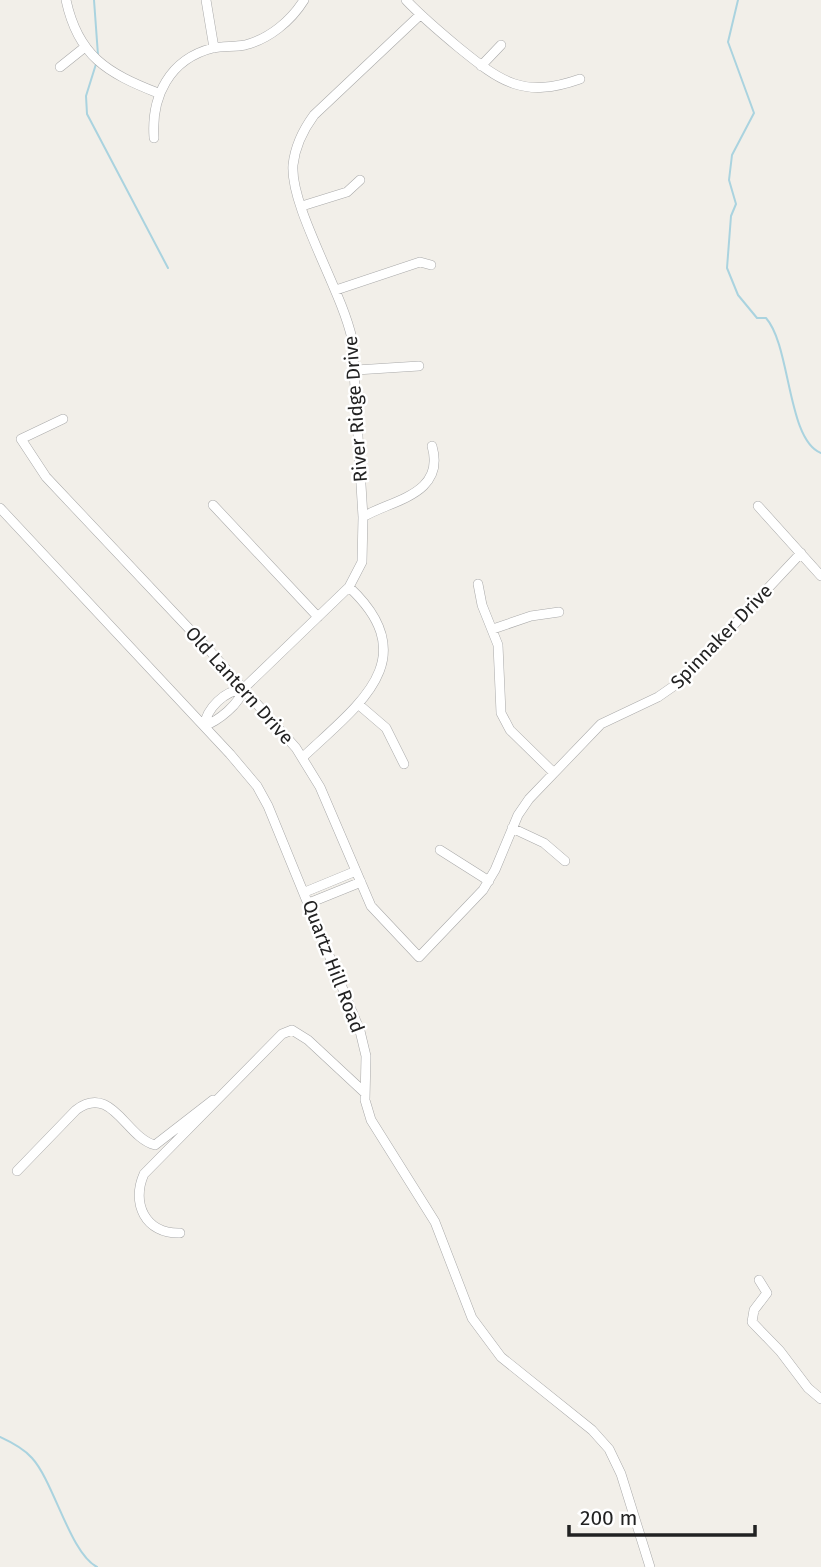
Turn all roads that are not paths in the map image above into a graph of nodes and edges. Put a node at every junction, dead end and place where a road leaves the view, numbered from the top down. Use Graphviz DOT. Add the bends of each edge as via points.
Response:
graph roads {
  1 [pos="66,0"];
  2 [pos="206,0"];
  3 [pos="304,0"];
  4 [pos="406,0"];
  5 [pos="420,15"];
  6 [pos="502,46"];
  7 [pos="85,47"];
  8 [pos="214,48"];
  9 [pos="481,66"];
  10 [pos="60,67"];
  11 [pos="580,79"];
  12 [pos="158,93"];
  13 [pos="154,138"];
  14 [pos="360,180"];
  15 [pos="302,206"];
  16 [pos="431,265"];
  17 [pos="336,290"];
  18 [pos="419,366"];
  19 [pos="356,370"];
  20 [pos="63,419"];
  21 [pos="432,446"];
  22 [pos="214,505"];
  23 [pos="758,506"];
  24 [pos="0,508"];
  25 [pos="363,517"];
  26 [pos="801,553"];
  27 [pos="821,576"];
  28 [pos="478,584"];
  29 [pos="349,587"];
  30 [pos="559,612"];
  31 [pos="318,617"];
  32 [pos="493,629"];
  33 [pos="243,689"];
  34 [pos="358,704"];
  35 [pos="204,726"];
  36 [pos="303,757"];
  37 [pos="404,764"];
  38 [pos="554,774"];
  39 [pos="512,828"];
  40 [pos="440,849"];
  41 [pos="565,860"];
  42 [pos="356,871"];
  43 [pos="489,881"];
  44 [pos="360,882"];
  45 [pos="305,892"];
  46 [pos="309,903"];
  47 [pos="419,957"];
  48 [pos="365,1093"];
  49 [pos="221,1097"];
  50 [pos="17,1171"];
  51 [pos="180,1233"];
  52 [pos="759,1280"];
  53 [pos="821,1399"];
  54 [pos="650,1567"];
  1 -- 7 [label="street" via="70,20"];
  2 -- 8 [label="street"];
  3 -- 8 [label="street" via="288,19 258,40"];
  4 -- 5 [label="street"];
  5 -- 9 [label="street"];
  5 -- 15 [label="street, River Ridge Drive" via="309,122 293,166"];
  6 -- 9 [label="street"];
  7 -- 10 [label="street"];
  7 -- 12 [label="street" via="106,69"];
  8 -- 12 [label="street" via="187,60"];
  9 -- 11 [label="street" via="502,80 527,88"];
  12 -- 13 [label="street"];
  14 -- 15 [label="street" via="347,192"];
  15 -- 17 [label="street, River Ridge Drive"];
  16 -- 17 [label="street" via="420,262"];
  17 -- 19 [label="street, River Ridge Drive" via="349,326"];
  18 -- 19 [label="street"];
  19 -- 25 [label="street, River Ridge Drive"];
  20 -- 33 [label="street, Old Lantern Drive" via="21,439 46,477"];
  21 -- 25 [label="street" via="433,465 421,487 401,503"];
  22 -- 31 [label="street"];
  23 -- 26 [label="street"];
  24 -- 35 [label="street, Quartz Hill Road"];
  25 -- 29 [label="street, River Ridge Drive" via="363,557"];
  26 -- 27 [label="street"];
  26 -- 38 [label="street, Spinnaker Drive" via="681,681 601,724"];
  28 -- 32 [label="street"];
  29 -- 31 [label="street, River Ridge Drive"];
  29 -- 34 [label="street" via="372,611 383,638 377,678"];
  30 -- 32 [label="street"];
  31 -- 33 [label="street, River Ridge Drive"];
  32 -- 38 [label="street" via="500,657 501,713 510,730"];
  33 -- 35 [label="street, River Ridge Drive" via="215,722"];
  33 -- 36 [label="street, Old Lantern Drive"];
  34 -- 36 [label="street"];
  34 -- 37 [label="street" via="386,728"];
  35 -- 45 [label="street, Quartz Hill Road" via="262,795"];
  36 -- 42 [label="street, Old Lantern Drive"];
  38 -- 39 [label="street, Spinnaker Drive" via="523,807"];
  39 -- 41 [label="street" via="544,842"];
  39 -- 43 [label="street, Spinnaker Drive"];
  40 -- 43 [label="street"];
  42 -- 44 [label="street, Old Lantern Drive"];
  42 -- 45 [label="street"];
  43 -- 47 [label="street, Spinnaker Drive"];
  44 -- 46 [label="street"];
  44 -- 47 [label="street, Old Lantern Drive" via="379,918"];
  45 -- 46 [label="street, Quartz Hill Road"];
  46 -- 48 [label="street, Quartz Hill Road" via="363,1038"];
  48 -- 49 [label="street" via="308,1040 290,1030"];
  48 -- 54 [label="street, Quartz Hill Road" via="375,1127 435,1222 482,1335 501,1357 592,1430 611,1453"];
  49 -- 50 [label="street" via="155,1146 109,1106 86,1103"];
  49 -- 51 [label="street" via="150,1166 141,1182 138,1203 146,1219 160,1231"];
  52 -- 53 [label="street" via="767,1293 752,1322"];
}
